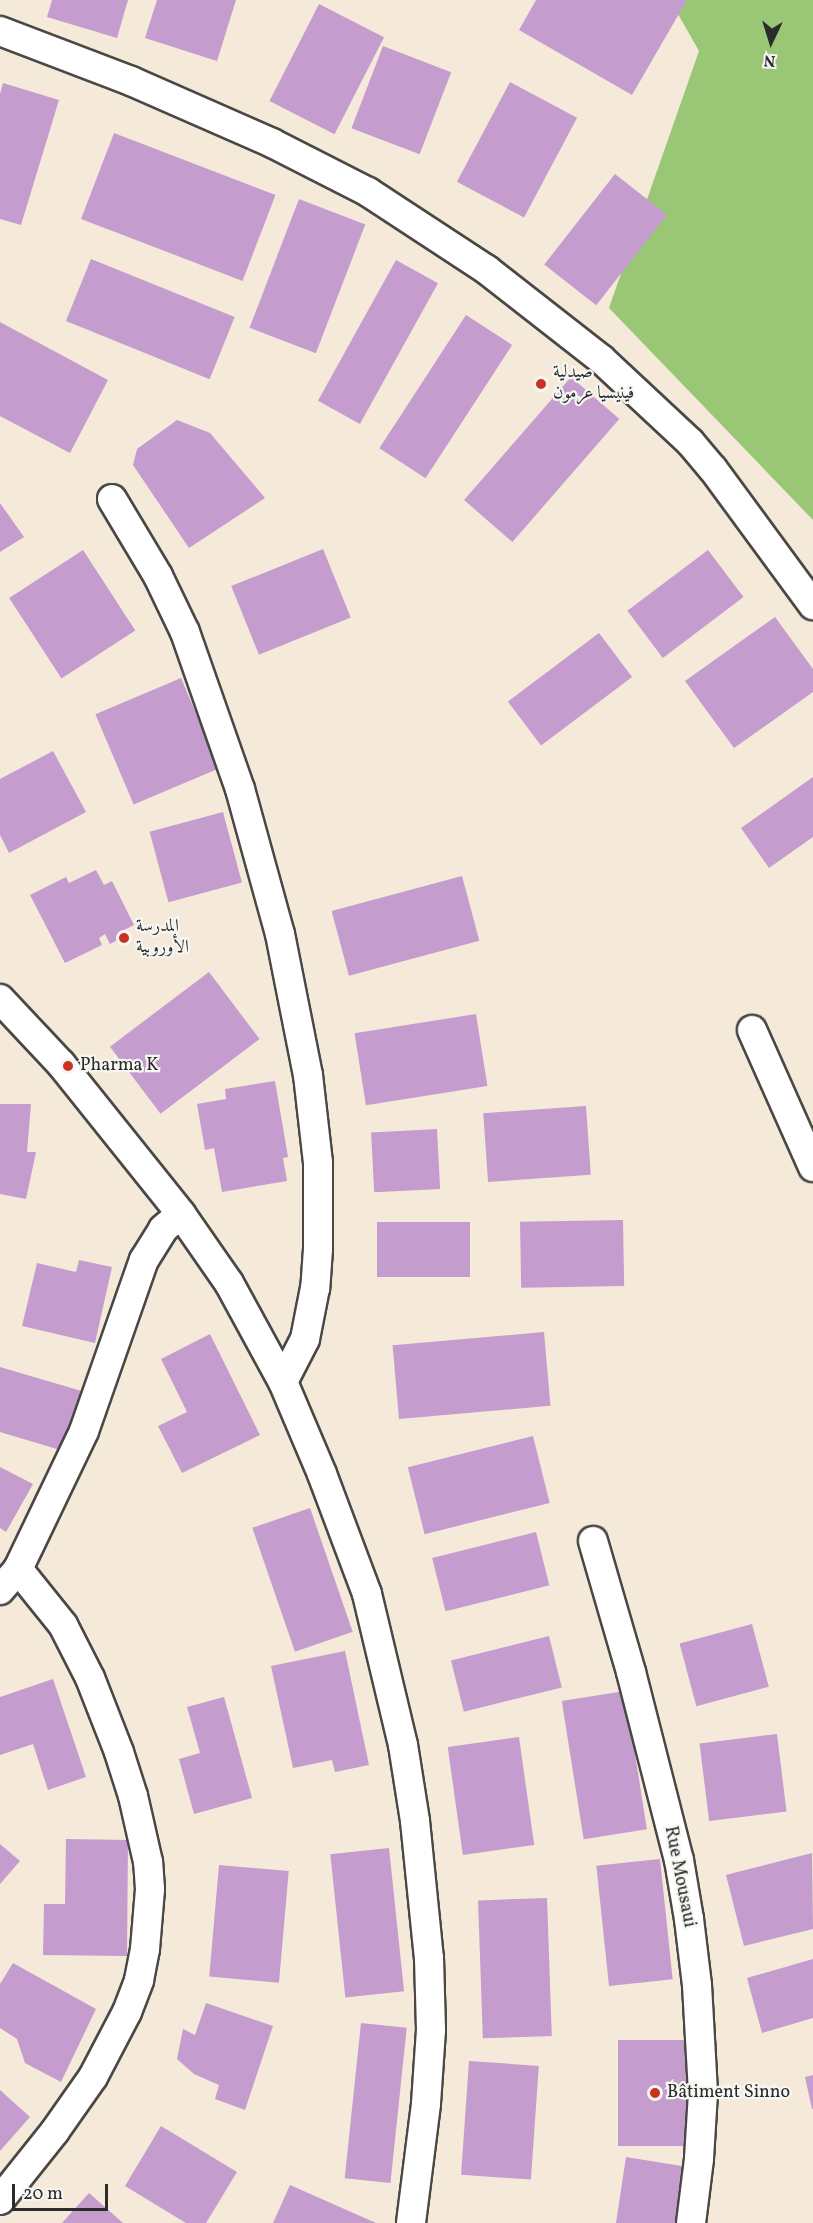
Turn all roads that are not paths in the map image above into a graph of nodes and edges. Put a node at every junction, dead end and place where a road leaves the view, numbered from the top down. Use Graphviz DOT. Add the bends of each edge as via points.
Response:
graph roads {
  1 [pos="0,31"];
  2 [pos="112,499"];
  3 [pos="813,605"];
  4 [pos="0,999"];
  5 [pos="752,1030"];
  6 [pos="813,1167"];
  7 [pos="181,1214"];
  8 [pos="283,1382"];
  9 [pos="593,1540"];
  10 [pos="9,1580"];
  11 [pos="0,2200"];
  12 [pos="411,2223"];
  13 [pos="691,2223"];
  1 -- 3 [label="street" via="131,81 272,142 368,192 488,270 601,359 690,442"];
  2 -- 8 [label="street" via="158,576 211,704 262,864 297,1021 315,1118 318,1249 305,1339"];
  4 -- 7 [label="street" via="61,1064"];
  5 -- 6 [label="street"];
  7 -- 8 [label="street" via="229,1283"];
  7 -- 10 [label="street" via="164,1228 144,1260 84,1431"];
  8 -- 12 [label="street" via="367,1594 385,1661 415,1821 429,1958 431,2030"];
  9 -- 13 [label="street, Rue Mousaui" via="679,1860 689,1919 703,2093"];
  10 -- 11 [label="street" via="63,1625 103,1708 133,1796 150,1889 145,1949 128,2012 75,2104"];
}
